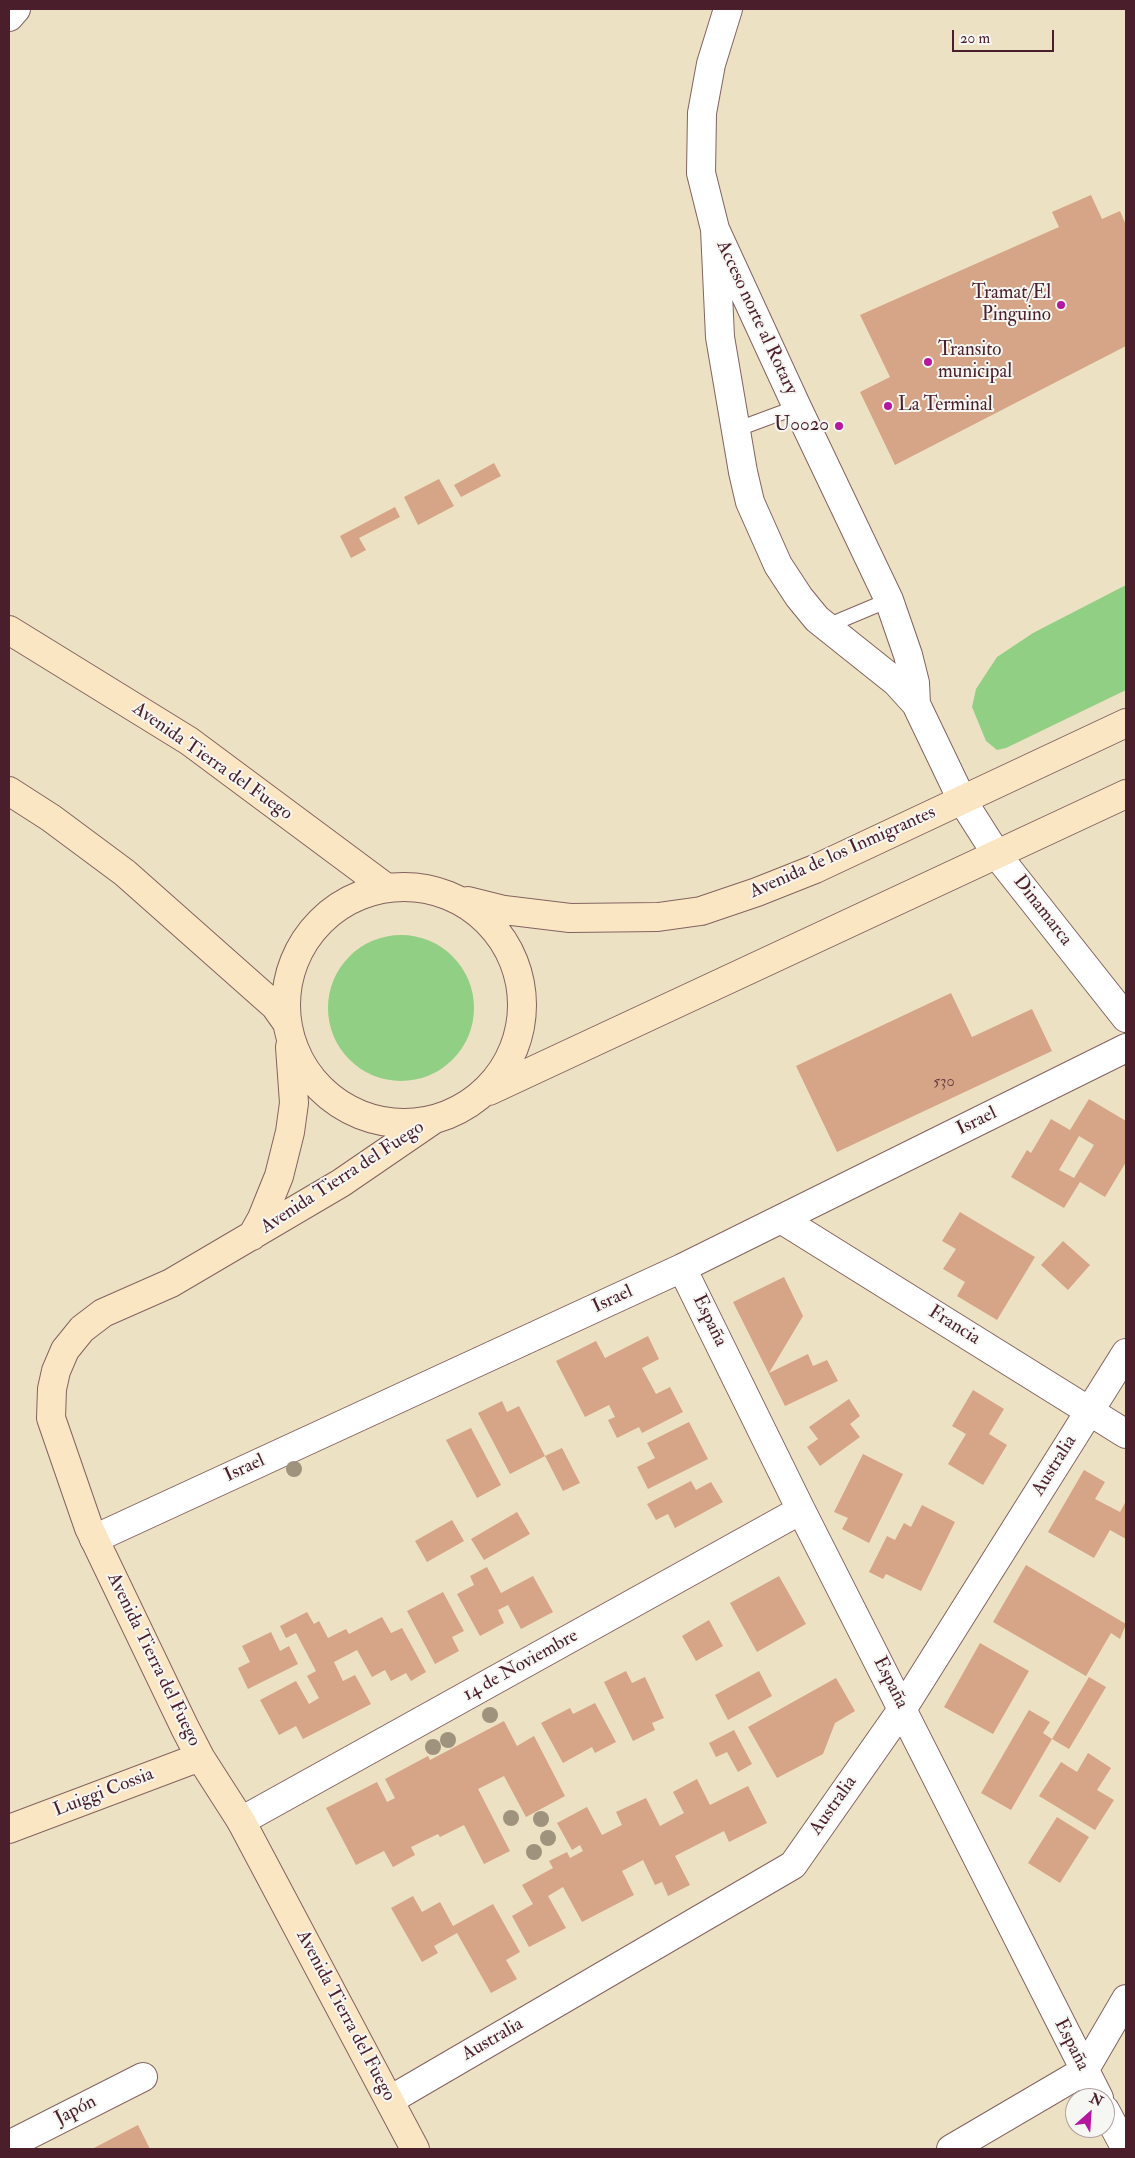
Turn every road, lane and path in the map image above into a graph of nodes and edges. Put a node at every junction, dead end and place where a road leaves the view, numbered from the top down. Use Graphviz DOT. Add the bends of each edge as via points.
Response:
graph roads {
  1 [pos="16,9"];
  2 [pos="728,9"];
  3 [pos="9,17"];
  4 [pos="715,229"];
  5 [pos="797,407"];
  6 [pos="735,430"];
  7 [pos="889,600"];
  8 [pos="827,626"];
  9 [pos="9,630"];
  10 [pos="916,704"];
  11 [pos="1126,723"];
  12 [pos="9,791"];
  13 [pos="1126,794"];
  14 [pos="962,800"];
  15 [pos="997,855"];
  16 [pos="384,886"];
  17 [pos="455,898"];
  18 [pos="1126,1018"];
  19 [pos="289,1030"];
  20 [pos="1126,1048"];
  21 [pos="481,1095"];
  22 [pos="433,1120"];
  23 [pos="781,1219"];
  24 [pos="252,1236"];
  25 [pos="682,1268"];
  26 [pos="1126,1352"];
  27 [pos="1090,1410"];
  28 [pos="1126,1434"];
  29 [pos="801,1510"];
  30 [pos="94,1539"];
  31 [pos="903,1708"];
  32 [pos="200,1757"];
  33 [pos="241,1821"];
  34 [pos="9,1829"];
  35 [pos="1126,1999"];
  36 [pos="1084,2071"];
  37 [pos="143,2077"];
  38 [pos="1093,2088"];
  39 [pos="390,2100"];
  40 [pos="1115,2129"];
  41 [pos="20,2144"];
  42 [pos="415,2149"];
  43 [pos="952,2149"];
  44 [pos="1126,2149"];
  1 -- 3 [label="street"];
  2 -- 4 [label="street, Acceso norte al Rotary" via="711,64 702,113 701,173"];
  4 -- 5 [label="street, Acceso norte al Rotary"];
  4 -- 6 [label="street, Acceso norte al Rotary" via="720,337"];
  5 -- 6 [label="lane"];
  5 -- 7 [label="street, Acceso norte al Rotary"];
  6 -- 8 [label="street, Acceso norte al Rotary" via="750,502 778,565 799,597"];
  7 -- 8 [label="lane"];
  7 -- 10 [label="street, Acceso norte al Rotary" via="913,674"];
  8 -- 10 [label="street, Acceso norte al Rotary" via="896,682"];
  9 -- 16 [label="street, Avenida Tierra del Fuego" via="189,742"];
  10 -- 14 [label="street, Dinamarca"];
  11 -- 14 [label="street, Avenida de los Inmigrantes"];
  12 -- 19 [label="street" via="125,873 275,1006"];
  13 -- 15 [label="street"];
  14 -- 15 [label="street, Dinamarca"];
  14 -- 17 [label="street, Avenida de los Inmigrantes" via="785,882 701,911 658,918 570,918 504,910"];
  15 -- 18 [label="street, Dinamarca"];
  15 -- 21 [label="street"];
  16 -- 17 [label="street" via="410,886"];
  16 -- 19 [label="street, Avenida Tierra del Fuego" via="343,903 325,916 308,935 295,958 287,983"];
  17 -- 21 [label="street" via="493,926 510,951 520,980 523,1010 518,1040 505,1068"];
  19 -- 22 [label="street" via="301,1063 317,1085 338,1102 362,1115 388,1122"];
  19 -- 24 [label="street, Avenida Tierra del Fuego" via="294,1103 290,1132 279,1176"];
  20 -- 23 [label="street, Israel"];
  21 -- 22 [label="street" via="450,1114"];
  22 -- 24 [label="street, Avenida Tierra del Fuego" via="363,1169"];
  23 -- 25 [label="street, Israel"];
  23 -- 27 [label="street, Francia"];
  24 -- 30 [label="street, Avenida Tierra del Fuego" via="171,1283 103,1313 82,1328 64,1350 52,1389 51,1418"];
  25 -- 29 [label="street, España"];
  25 -- 30 [label="street, Israel"];
  26 -- 27 [label="street, Australia"];
  27 -- 28 [label="street, Francia"];
  27 -- 31 [label="street, Australia"];
  29 -- 31 [label="street, España"];
  29 -- 33 [label="street, 14 de Noviembre"];
  30 -- 32 [label="street, Avenida Tierra del Fuego"];
  31 -- 36 [label="street, España"];
  31 -- 39 [label="street, Australia" via="793,1864"];
  32 -- 33 [label="street, Avenida Tierra del Fuego"];
  32 -- 34 [label="street, Luiggi Cossia"];
  33 -- 39 [label="street, Avenida Tierra del Fuego"];
  35 -- 36 [label="street"];
  36 -- 38 [label="street, España"];
  36 -- 43 [label="street"];
  37 -- 41 [label="street, Japón"];
  39 -- 42 [label="street, Avenida Tierra del Fuego"];
  40 -- 44 [label="street"];
}
